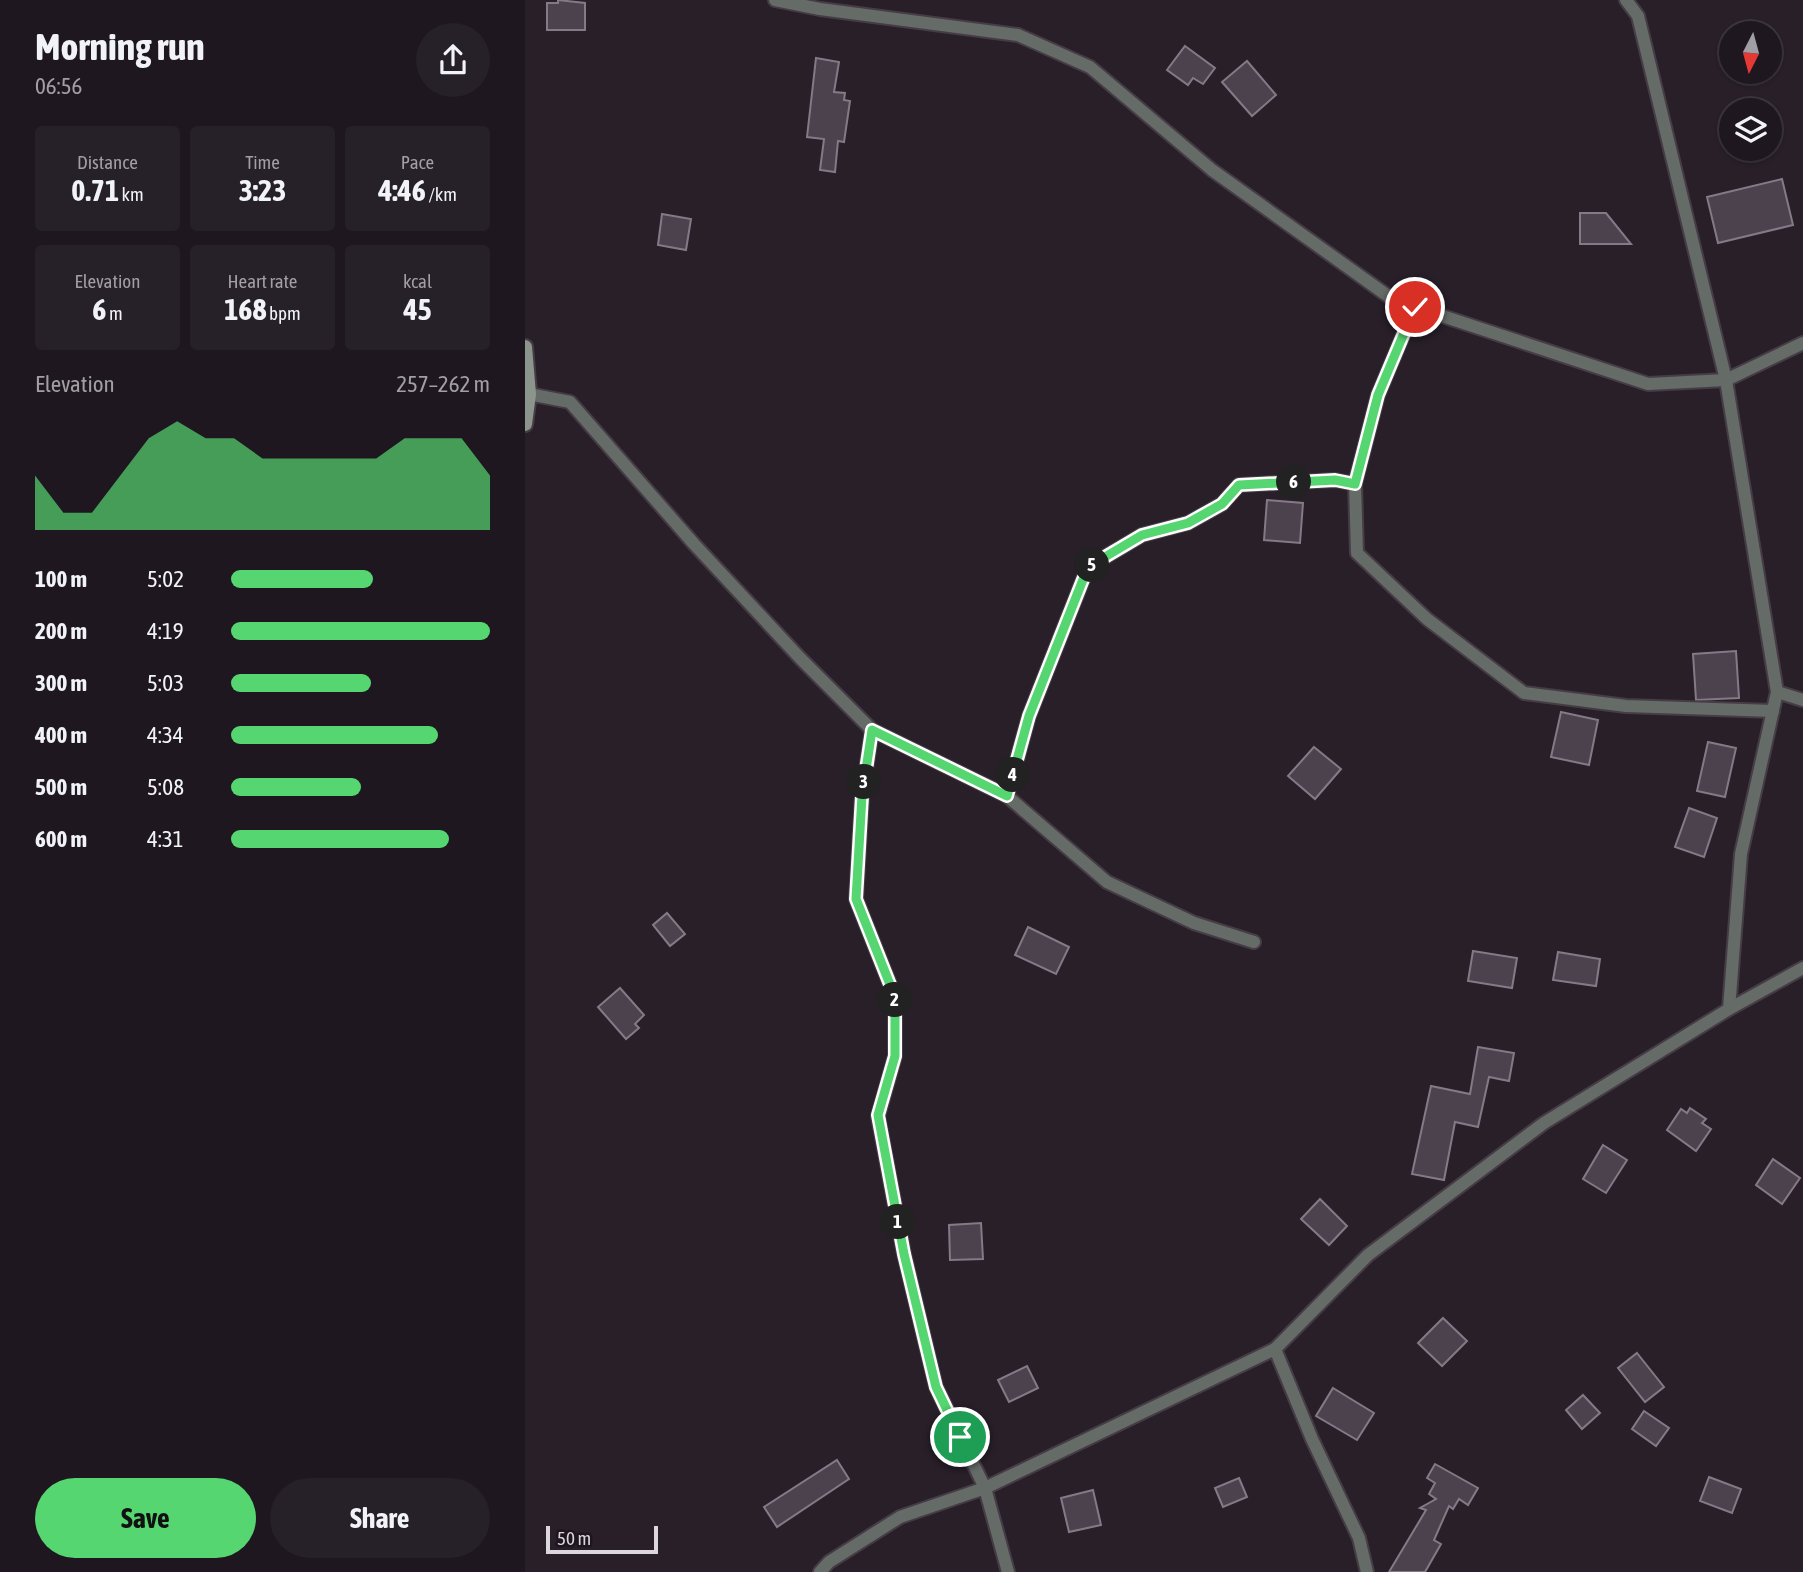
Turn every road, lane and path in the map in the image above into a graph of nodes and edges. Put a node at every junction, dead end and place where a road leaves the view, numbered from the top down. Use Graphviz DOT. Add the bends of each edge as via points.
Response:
graph roads {
  1 [pos="775,0"];
  2 [pos="1626,0"];
  3 [pos="1415,307"];
  4 [pos="1803,344"];
  5 [pos="525,347"];
  6 [pos="1726,380"];
  7 [pos="529,394"];
  8 [pos="525,424"];
  9 [pos="1355,484"];
  10 [pos="1777,692"];
  11 [pos="1803,700"];
  12 [pos="1773,711"];
  13 [pos="872,730"];
  14 [pos="1007,796"];
  15 [pos="1254,942"];
  16 [pos="1803,968"];
  17 [pos="1729,1009"];
  18 [pos="1275,1349"];
  19 [pos="985,1488"];
  20 [pos="820,1572"];
  21 [pos="1008,1572"];
  22 [pos="1367,1572"];
  1 -- 3 [label="street" via="1018,36 1090,67 1212,170 1388,296"];
  2 -- 6 [label="street" via="1638,16"];
  3 -- 6 [label="street" via="1648,384"];
  3 -- 9 [label="street" via="1378,395"];
  4 -- 6 [label="street"];
  5 -- 7 [label="main road"];
  6 -- 10 [label="street"];
  7 -- 8 [label="main road"];
  7 -- 13 [label="street" via="571,402 703,554"];
  9 -- 12 [label="street" via="1357,553 1427,619 1524,693 1626,706"];
  9 -- 14 [label="street" via="1335,480 1239,485 1222,504 1188,523 1142,535 1088,567 1029,716"];
  10 -- 11 [label="street"];
  10 -- 12 [label="street"];
  12 -- 17 [label="street" via="1741,854"];
  13 -- 14 [label="street"];
  13 -- 19 [label="street" via="862,796 856,899 895,997 895,1056 878,1115 904,1254 936,1387"];
  14 -- 15 [label="street" via="1107,882 1194,923"];
  16 -- 17 [label="street"];
  17 -- 18 [label="street" via="1511,1147 1368,1255"];
  18 -- 19 [label="street"];
  18 -- 22 [label="street" via="1359,1538"];
  19 -- 20 [label="street" via="900,1517"];
  19 -- 21 [label="street"];
}
